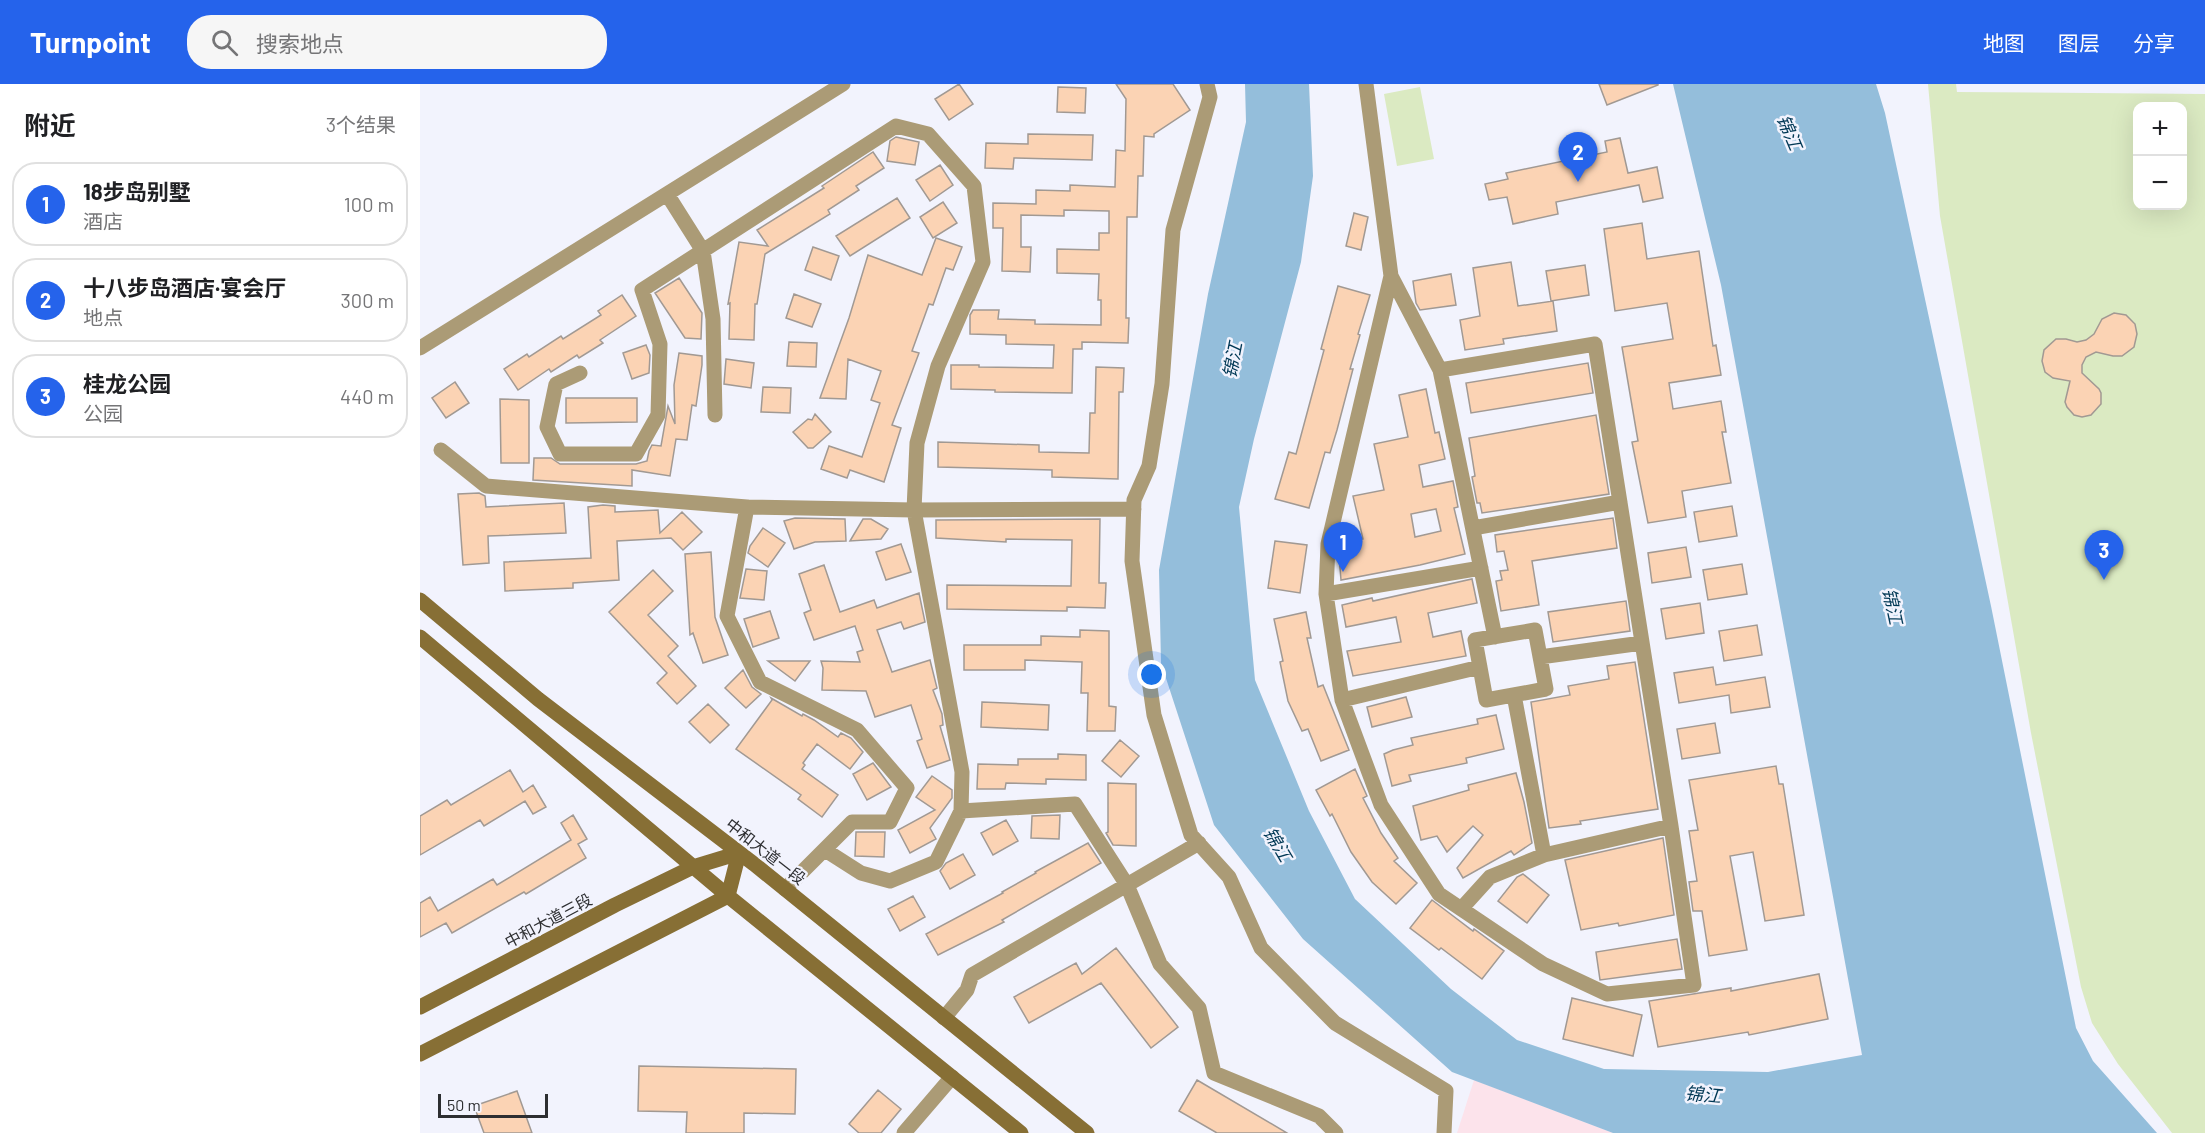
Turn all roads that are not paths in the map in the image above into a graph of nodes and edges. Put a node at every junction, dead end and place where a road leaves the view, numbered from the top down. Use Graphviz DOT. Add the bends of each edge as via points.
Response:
graph roads {
  1 [pos="843,84"];
  2 [pos="1207,84"];
  3 [pos="1366,84"];
  4 [pos="667,194"];
  5 [pos="703,251"];
  6 [pos="1391,276"];
  7 [pos="420,348"];
  8 [pos="1440,370"];
  9 [pos="580,374"];
  10 [pos="715,415"];
  11 [pos="441,450"];
  12 [pos="1620,502"];
  13 [pos="747,507"];
  14 [pos="1134,509"];
  15 [pos="914,510"];
  16 [pos="1473,528"];
  17 [pos="1481,568"];
  18 [pos="1326,594"];
  19 [pos="420,600"];
  20 [pos="1495,637"];
  21 [pos="420,638"];
  22 [pos="1642,643"];
  23 [pos="1540,657"];
  24 [pos="1480,667"];
  25 [pos="1514,695"];
  26 [pos="1342,700"];
  27 [pos="961,811"];
  28 [pos="1671,826"];
  29 [pos="1199,843"];
  30 [pos="825,850"];
  31 [pos="739,853"];
  32 [pos="1544,855"];
  33 [pos="693,867"];
  34 [pos="1127,885"];
  35 [pos="785,889"];
  36 [pos="728,896"];
  37 [pos="1461,909"];
  38 [pos="420,1007"];
  39 [pos="944,1018"];
  40 [pos="420,1054"];
  41 [pos="952,1077"];
  42 [pos="910,1131"];
  43 [pos="1021,1133"];
  44 [pos="1088,1133"];
  45 [pos="1336,1133"];
  46 [pos="1444,1133"];
  1 -- 4 [label="street"];
  2 -- 14 [label="street" via="1210,97 1173,230 1162,384 1149,466"];
  3 -- 6 [label="street"];
  4 -- 5 [label="street"];
  4 -- 7 [label="street"];
  5 -- 9 [label="street" via="642,290 660,344 658,415 636,454 560,454 547,427 556,384"];
  5 -- 10 [label="street" via="713,319"];
  5 -- 15 [label="street" via="896,126 928,134 974,186 983,262 938,366 917,442"];
  6 -- 8 [label="street"];
  6 -- 18 [label="street" via="1328,544"];
  8 -- 12 [label="street" via="1595,344"];
  8 -- 16 [label="street"];
  11 -- 13 [label="street" via="486,486"];
  12 -- 16 [label="street"];
  12 -- 22 [label="street"];
  13 -- 15 [label="street"];
  13 -- 30 [label="street" via="727,616 760,682 858,730 907,788 890,822 852,822"];
  14 -- 15 [label="street"];
  14 -- 29 [label="street" via="1132,561 1154,715 1191,835"];
  15 -- 27 [label="street" via="962,772"];
  16 -- 17 [label="street"];
  17 -- 18 [label="street"];
  17 -- 20 [label="street"];
  18 -- 26 [label="street"];
  19 -- 31 [label="main road, 中和大道一段" via="538,699"];
  20 -- 23 [label="street" via="1535,630"];
  20 -- 24 [label="street" via="1475,640"];
  21 -- 33 [label="main road"];
  22 -- 23 [label="street"];
  22 -- 28 [label="street"];
  23 -- 25 [label="street" via="1546,689"];
  24 -- 25 [label="street" via="1486,700"];
  24 -- 26 [label="street"];
  25 -- 32 [label="street"];
  26 -- 37 [label="street" via="1382,805 1439,894"];
  27 -- 30 [label="street" via="936,862 890,881 861,873"];
  27 -- 34 [label="street" via="1075,804"];
  28 -- 32 [label="street"];
  28 -- 37 [label="street" via="1694,985 1607,994 1543,964"];
  29 -- 34 [label="street"];
  29 -- 46 [label="street" via="1229,877 1261,948 1335,1023 1446,1091"];
  30 -- 35 [label="street"];
  31 -- 33 [label="main road, 中和大道三段"];
  31 -- 35 [label="main road, 中和大道一段"];
  31 -- 36 [label="main road"];
  32 -- 37 [label="street" via="1490,877"];
  33 -- 36 [label="main road"];
  33 -- 38 [label="main road, 中和大道三段"];
  34 -- 39 [label="street" via="972,975 967,990"];
  34 -- 45 [label="street" via="1160,964 1199,1008 1214,1073 1319,1116"];
  35 -- 39 [label="main road, 中和大道一段"];
  36 -- 40 [label="main road"];
  36 -- 41 [label="main road"];
  39 -- 44 [label="main road, 中和大道一段"];
  41 -- 42 [label="street"];
  41 -- 43 [label="main road"];
}
